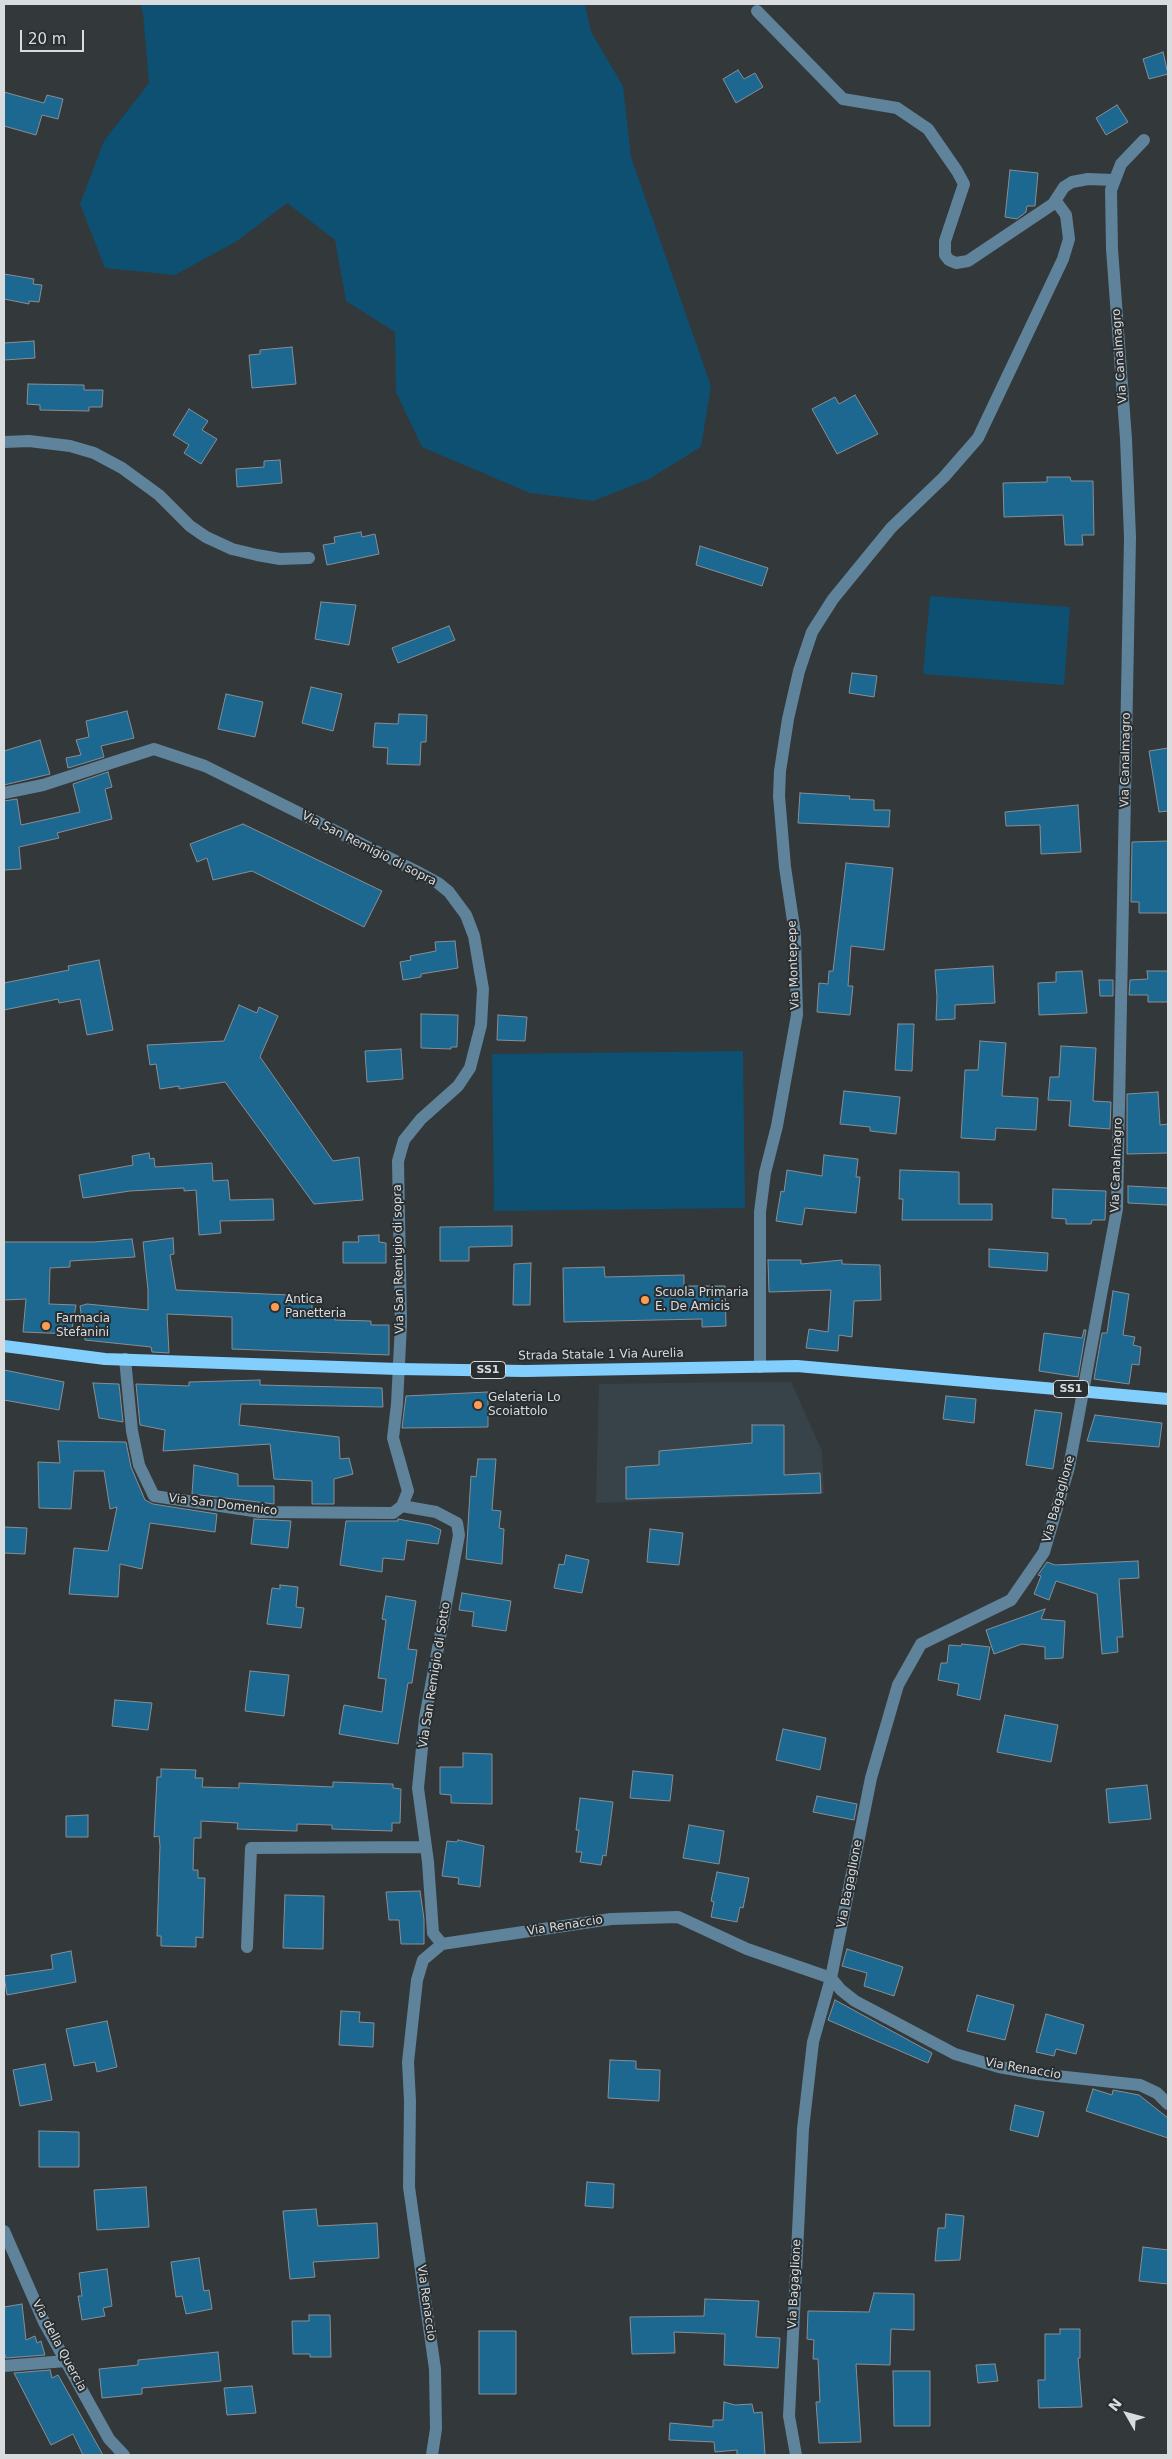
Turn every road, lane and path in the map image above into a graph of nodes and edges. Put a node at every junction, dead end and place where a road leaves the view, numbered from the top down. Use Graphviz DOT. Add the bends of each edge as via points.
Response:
graph roads {
  1 [pos="757,11"];
  2 [pos="1144,140"];
  3 [pos="1113,180"];
  4 [pos="1053,204"];
  5 [pos="4,442"];
  6 [pos="309,558"];
  7 [pos="4,793"];
  8 [pos="4,1346"];
  9 [pos="125,1359"];
  10 [pos="760,1367"];
  11 [pos="398,1369"];
  12 [pos="1084,1390"];
  13 [pos="1168,1399"];
  14 [pos="402,1506"];
  15 [pos="426,1847"];
  16 [pos="442,1944"];
  17 [pos="246,1947"];
  18 [pos="831,1978"];
  19 [pos="1168,2104"];
  20 [pos="4,2231"];
  21 [pos="66,2361"];
  22 [pos="4,2366"];
  23 [pos="124,2455"];
  24 [pos="432,2455"];
  25 [pos="796,2455"];
  1 -- 4 [label="street" via="843,99 897,108 928,129 964,184 946,241 945,255 949,260 956,264 968,261"];
  2 -- 3 [label="street, Via Canalmagro" via="1121,164"];
  3 -- 4 [label="street" via="1072,182 1064,187"];
  3 -- 12 [label="street, Via Canalmagro" via="1112,249 1130,537 1117,1209"];
  4 -- 10 [label="street, Via Montepepe" via="1062,209 1067,223 1069,238 1063,259 978,438 870,551 832,599 812,632 795,690 780,771 779,796 785,867 796,934 797,1015 760,1212"];
  5 -- 6 [label="street" via="29,441 70,446 94,453 122,468 159,495 206,537 232,549 257,555 280,559"];
  7 -- 11 [label="street, Via San Remigio di sopra" via="43,785 154,749 205,766 416,871 438,883 466,915 474,936 483,989 481,1025 470,1068 458,1086 404,1140 398,1160 401,1320"];
  8 -- 9 [label="main road, Strada Statale 1 Via Aurelia / SS1"];
  9 -- 11 [label="main road, Strada Statale 1 Via Aurelia / SS1"];
  9 -- 14 [label="street, Via San Domenico" via="139,1465 154,1496 260,1512 393,1513"];
  10 -- 11 [label="main road, Strada Statale 1 Via Aurelia / SS1" via="524,1371"];
  10 -- 12 [label="main road, Strada Statale 1 Via Aurelia / SS1" via="797,1366"];
  11 -- 14 [label="street" via="393,1438 408,1491"];
  12 -- 13 [label="main road, Strada Statale 1 Via Aurelia / SS1"];
  12 -- 18 [label="street, Via Bagaglione" via="1069,1467 1044,1552 1011,1600 921,1644 898,1685 871,1778"];
  14 -- 15 [label="street, Via San Remigio di Sotto" via="436,1512 457,1523 459,1535 425,1718 418,1788"];
  15 -- 16 [label="street, Via San Remigio di Sotto" via="433,1933"];
  15 -- 17 [label="street" via="251,1848"];
  16 -- 18 [label="street, Via Renaccio" via="611,1919 678,1917 747,1949"];
  16 -- 24 [label="street, Via Renaccio" via="423,1960 417,1980 408,2062 409,2187 435,2369 436,2429"];
  18 -- 19 [label="street, Via Renaccio" via="855,2001 955,2054 1018,2070 1140,2085"];
  18 -- 25 [label="street, Via Bagaglione" via="813,2042 803,2129 790,2416"];
  20 -- 21 [label="street, Via della Quercia" via="44,2322"];
  21 -- 22 [label="street"];
  21 -- 23 [label="street, Via della Quercia" via="109,2439"];
}
